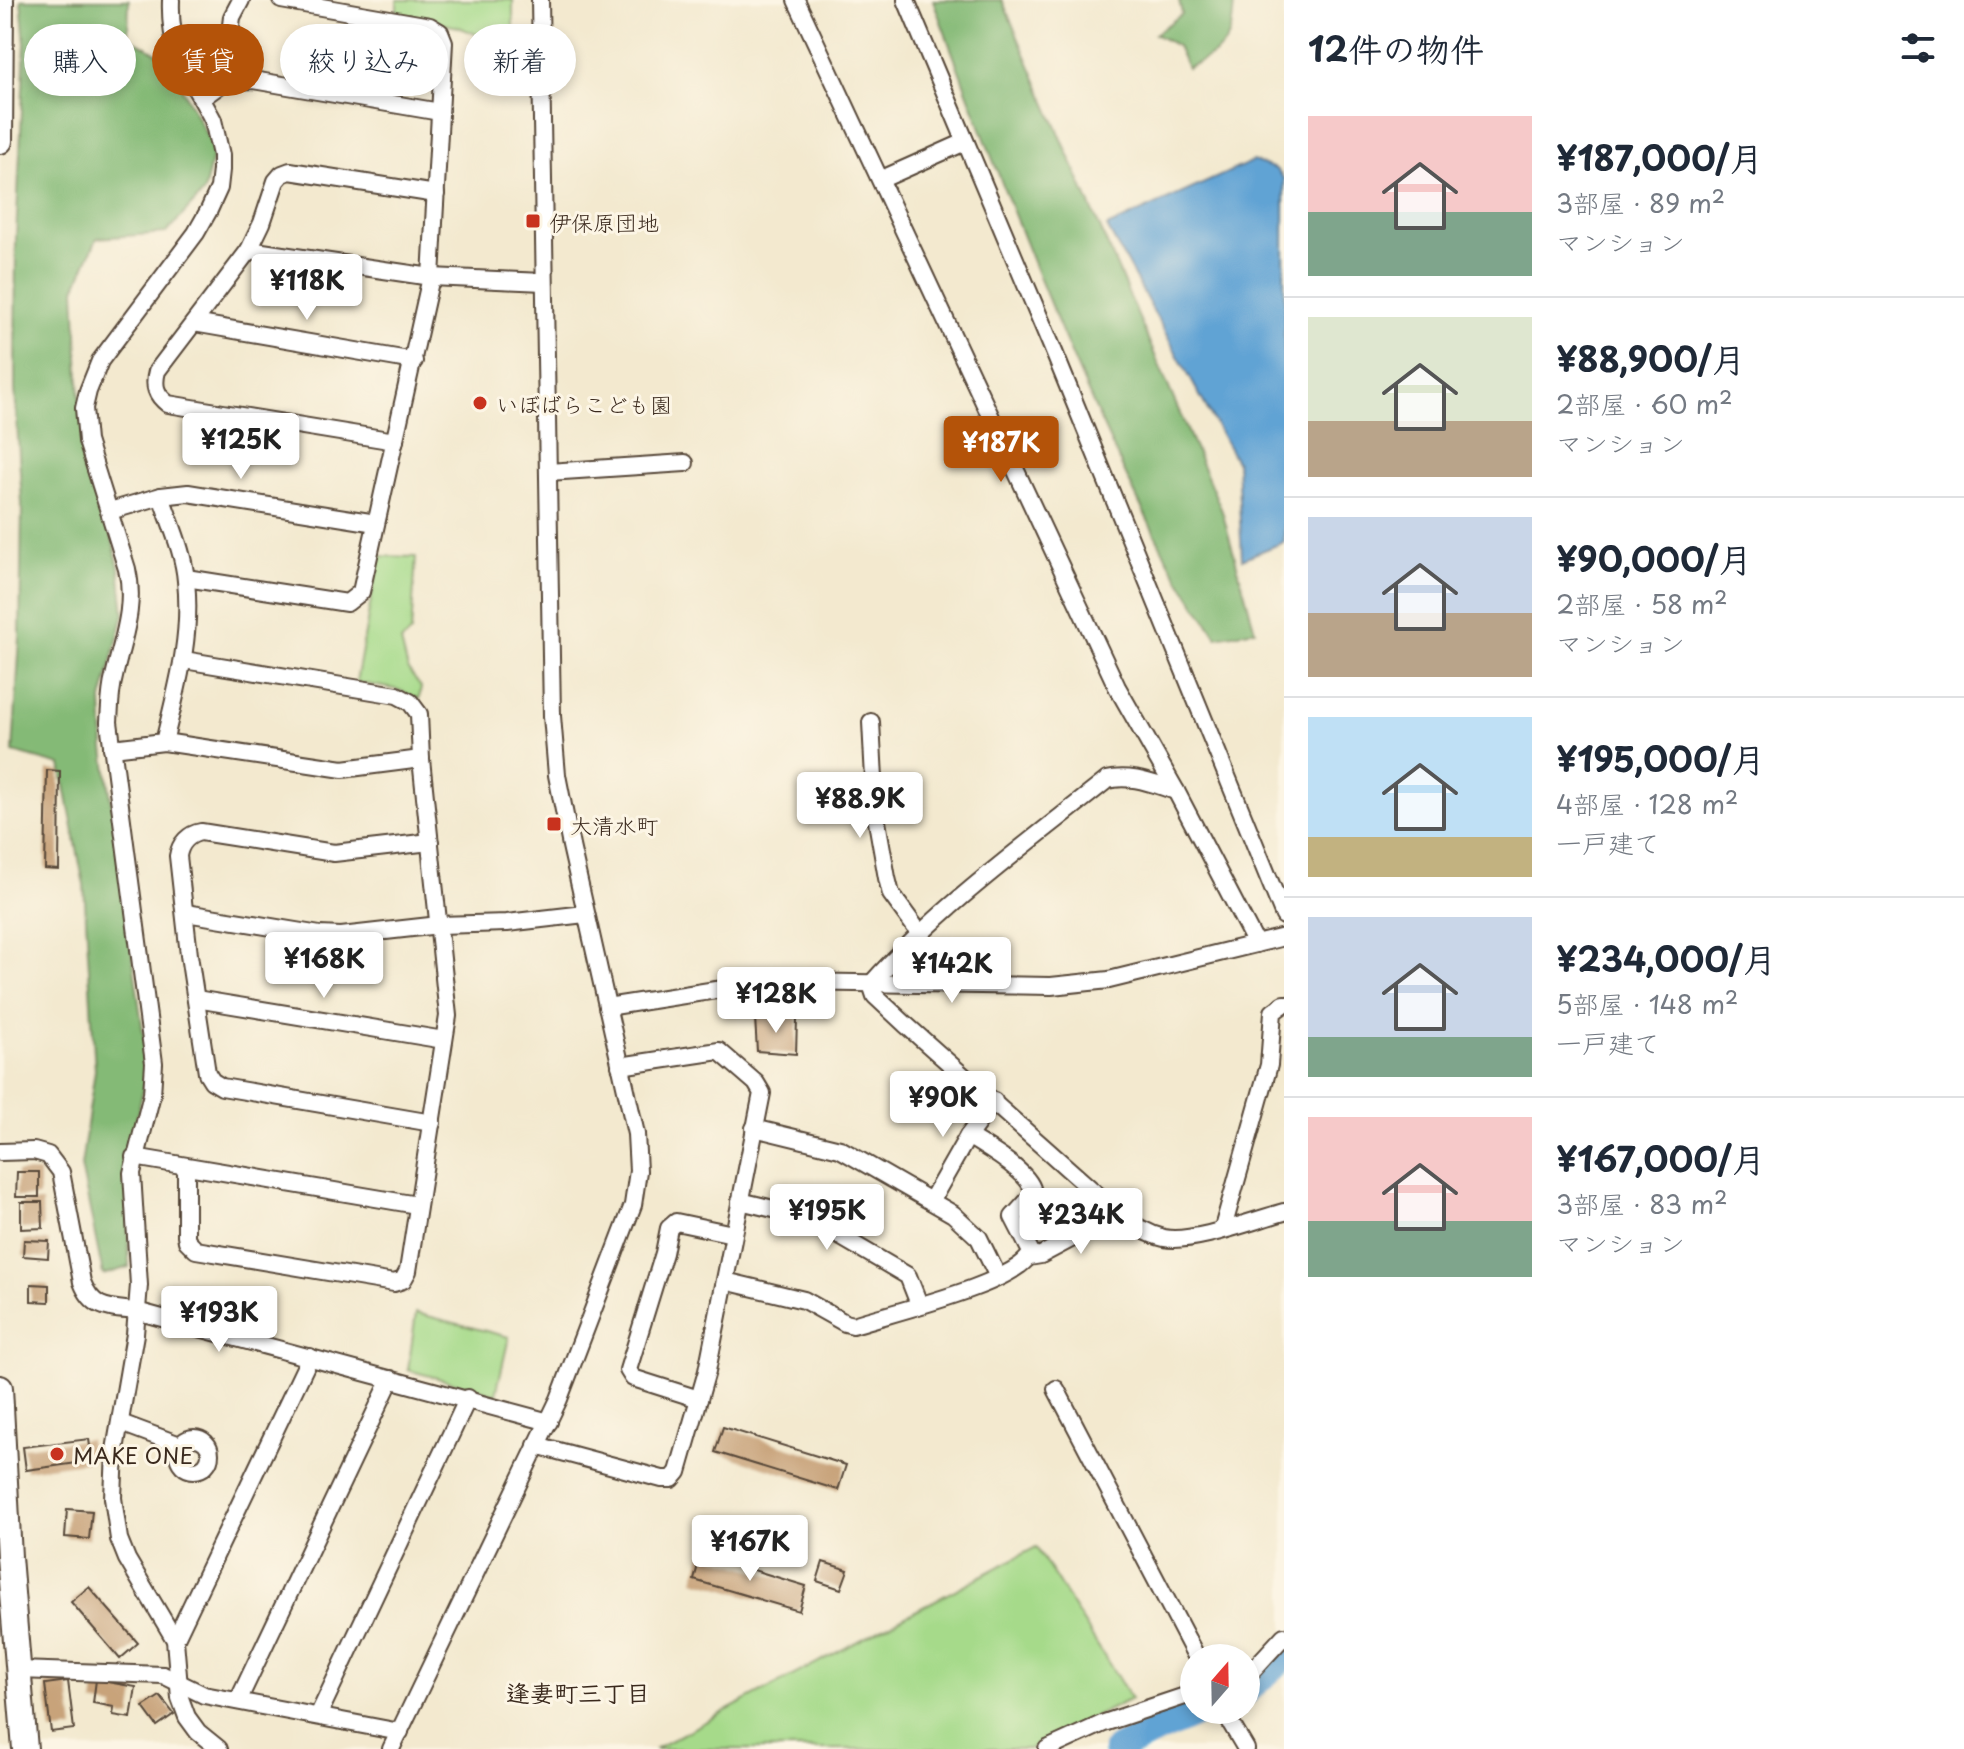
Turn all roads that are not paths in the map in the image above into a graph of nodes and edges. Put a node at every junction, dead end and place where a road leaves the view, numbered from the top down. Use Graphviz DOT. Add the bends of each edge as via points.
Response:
graph roads {
  1 [pos="1,0"];
  2 [pos="171,0"];
  3 [pos="241,0"];
  4 [pos="281,0"];
  5 [pos="540,0"];
  6 [pos="796,0"];
  7 [pos="906,0"];
  8 [pos="231,24"];
  9 [pos="264,82"];
  10 [pos="0,90"];
  11 [pos="205,96"];
  12 [pos="202,98"];
  13 [pos="440,112"];
  14 [pos="0,141"];
  15 [pos="965,142"];
  16 [pos="882,179"];
  17 [pos="436,194"];
  18 [pos="249,250"];
  19 [pos="431,277"];
  20 [pos="544,282"];
  21 [pos="194,323"];
  22 [pos="414,361"];
  23 [pos="395,441"];
  24 [pos="685,463"];
  25 [pos="548,472"];
  26 [pos="161,496"];
  27 [pos="110,511"];
  28 [pos="376,523"];
  29 [pos="186,578"];
  30 [pos="184,660"];
  31 [pos="871,722"];
  32 [pos="164,742"];
  33 [pos="112,748"];
  34 [pos="421,759"];
  35 [pos="1176,791"];
  36 [pos="430,842"];
  37 [pos="186,913"];
  38 [pos="585,914"];
  39 [pos="1284,916"];
  40 [pos="439,925"];
  41 [pos="921,935"];
  42 [pos="1284,937"];
  43 [pos="1256,944"];
  44 [pos="871,984"];
  45 [pos="196,999"];
  46 [pos="1284,1004"];
  47 [pos="607,1007"];
  48 [pos="444,1040"];
  49 [pos="620,1066"];
  50 [pos="994,1101"];
  51 [pos="432,1123"];
  52 [pos="754,1128"];
  53 [pos="968,1136"];
  54 [pos="0,1152"];
  55 [pos="134,1157"];
  56 [pos="186,1167"];
  57 [pos="740,1201"];
  58 [pos="931,1201"];
  59 [pos="417,1205"];
  60 [pos="1284,1212"];
  61 [pos="1118,1214"];
  62 [pos="1223,1228"];
  63 [pos="733,1234"];
  64 [pos="1029,1257"];
  65 [pos="998,1277"];
  66 [pos="725,1281"];
  67 [pos="919,1304"];
  68 [pos="136,1311"];
  69 [pos="310,1357"];
  70 [pos="391,1379"];
  71 [pos="0,1388"];
  72 [pos="1056,1389"];
  73 [pos="468,1398"];
  74 [pos="699,1399"];
  75 [pos="549,1422"];
  76 [pos="121,1423"];
  77 [pos="180,1445"];
  78 [pos="536,1445"];
  79 [pos="5,1557"];
  80 [pos="1284,1636"];
  81 [pos="175,1640"];
  82 [pos="1190,1644"];
  83 [pos="1260,1662"];
  84 [pos="19,1670"];
  85 [pos="179,1681"];
  86 [pos="1180,1698"];
  87 [pos="238,1701"];
  88 [pos="318,1716"];
  89 [pos="1231,1724"];
  90 [pos="400,1732"];
  91 [pos="25,1749"];
  92 [pos="219,1749"];
  93 [pos="391,1749"];
  94 [pos="1047,1749"];
  95 [pos="1246,1749"];
  1 -- 10 [label="highway"];
  2 -- 12 [label="street" via="175,50"];
  3 -- 8 [label="street"];
  4 -- 13 [label="street" via="440,32"];
  5 -- 20 [label="street"];
  6 -- 16 [label="street"];
  7 -- 15 [label="street"];
  9 -- 13 [label="street"];
  10 -- 14 [label="highway"];
  11 -- 12 [label="street"];
  12 -- 27 [label="street" via="221,155 219,188 196,233 100,361 84,408 87,441"];
  13 -- 17 [label="street"];
  15 -- 16 [label="street"];
  15 -- 39 [label="street"];
  16 -- 35 [label="street" via="1117,687"];
  17 -- 18 [label="street" via="290,171 276,181"];
  17 -- 19 [label="street"];
  18 -- 19 [label="street"];
  18 -- 21 [label="street"];
  19 -- 20 [label="street"];
  19 -- 22 [label="street"];
  20 -- 25 [label="street"];
  21 -- 22 [label="street"];
  21 -- 23 [label="street" via="157,371 155,387 168,404"];
  22 -- 23 [label="street"];
  23 -- 28 [label="street"];
  24 -- 25 [label="street"];
  25 -- 38 [label="street" via="554,746"];
  26 -- 27 [label="street"];
  26 -- 28 [label="street" via="188,493"];
  26 -- 29 [label="street"];
  27 -- 33 [label="street" via="130,598 110,704"];
  28 -- 29 [label="street" via="361,592 347,603"];
  29 -- 30 [label="street"];
  30 -- 32 [label="street"];
  30 -- 34 [label="street" via="397,695 419,714"];
  31 -- 41 [label="street" via="876,816 887,878 891,894"];
  32 -- 33 [label="street"];
  32 -- 34 [label="street" via="343,769"];
  33 -- 55 [label="street" via="154,1063 152,1094"];
  34 -- 36 [label="street"];
  35 -- 41 [label="street" via="1132,778 1107,780"];
  35 -- 43 [label="street"];
  36 -- 37 [label="street" via="334,853 194,833 178,856"];
  36 -- 40 [label="street"];
  37 -- 40 [label="street" via="341,936"];
  37 -- 45 [label="street"];
  38 -- 40 [label="street"];
  38 -- 47 [label="street"];
  40 -- 48 [label="street" via="448,1016"];
  41 -- 44 [label="street"];
  42 -- 43 [label="street"];
  43 -- 44 [label="street" via="1109,980 1051,986"];
  44 -- 47 [label="street" via="793,982"];
  44 -- 50 [label="street" via="883,1005"];
  45 -- 48 [label="street"];
  45 -- 51 [label="street" via="207,1073 218,1085"];
  46 -- 62 [label="street" via="1273,1012 1269,1065"];
  47 -- 49 [label="street"];
  48 -- 51 [label="street"];
  49 -- 52 [label="street" via="719,1051 762,1093"];
  49 -- 75 [label="street" via="636,1134 633,1205"];
  50 -- 53 [label="street"];
  50 -- 61 [label="street"];
  51 -- 59 [label="street"];
  52 -- 57 [label="street"];
  52 -- 58 [label="street" via="840,1149"];
  53 -- 58 [label="street"];
  53 -- 64 [label="street" via="1030,1182 1033,1195 1013,1217"];
  54 -- 68 [label="street" via="48,1155 61,1172 89,1299 104,1307"];
  55 -- 56 [label="street"];
  55 -- 68 [label="street"];
  56 -- 59 [label="street"];
  56 -- 59 [label="street" via="187,1241 196,1250 217,1256 394,1283 408,1271"];
  57 -- 63 [label="street"];
  57 -- 67 [label="street" via="820,1225 908,1276"];
  58 -- 65 [label="street" via="979,1238"];
  60 -- 62 [label="street"];
  61 -- 62 [label="street" via="1166,1239"];
  61 -- 64 [label="street"];
  63 -- 66 [label="street"];
  63 -- 74 [label="street" via="676,1222 669,1228 628,1370 633,1378"];
  64 -- 65 [label="street"];
  65 -- 67 [label="street"];
  66 -- 67 [label="street" via="804,1300 853,1325"];
  66 -- 74 [label="street"];
  68 -- 69 [label="street"];
  68 -- 76 [label="street"];
  69 -- 70 [label="street"];
  69 -- 81 [label="street"];
  70 -- 73 [label="street"];
  70 -- 87 [label="street"];
  71 -- 79 [label="highway"];
  72 -- 82 [label="street"];
  73 -- 75 [label="street"];
  73 -- 88 [label="street"];
  74 -- 78 [label="street" via="672,1479"];
  75 -- 78 [label="street"];
  76 -- 77 [label="street"];
  76 -- 81 [label="street" via="113,1473 119,1539"];
  78 -- 90 [label="street"];
  79 -- 84 [label="highway"];
  80 -- 83 [label="street"];
  81 -- 85 [label="street"];
  84 -- 85 [label="street" via="163,1675"];
  84 -- 91 [label="highway"];
  85 -- 87 [label="street" via="204,1695"];
  85 -- 92 [label="street" via="187,1717"];
  86 -- 94 [label="street"];
  87 -- 88 [label="street"];
  88 -- 90 [label="street"];
  89 -- 95 [label="street"];
  90 -- 93 [label="street"];
}
